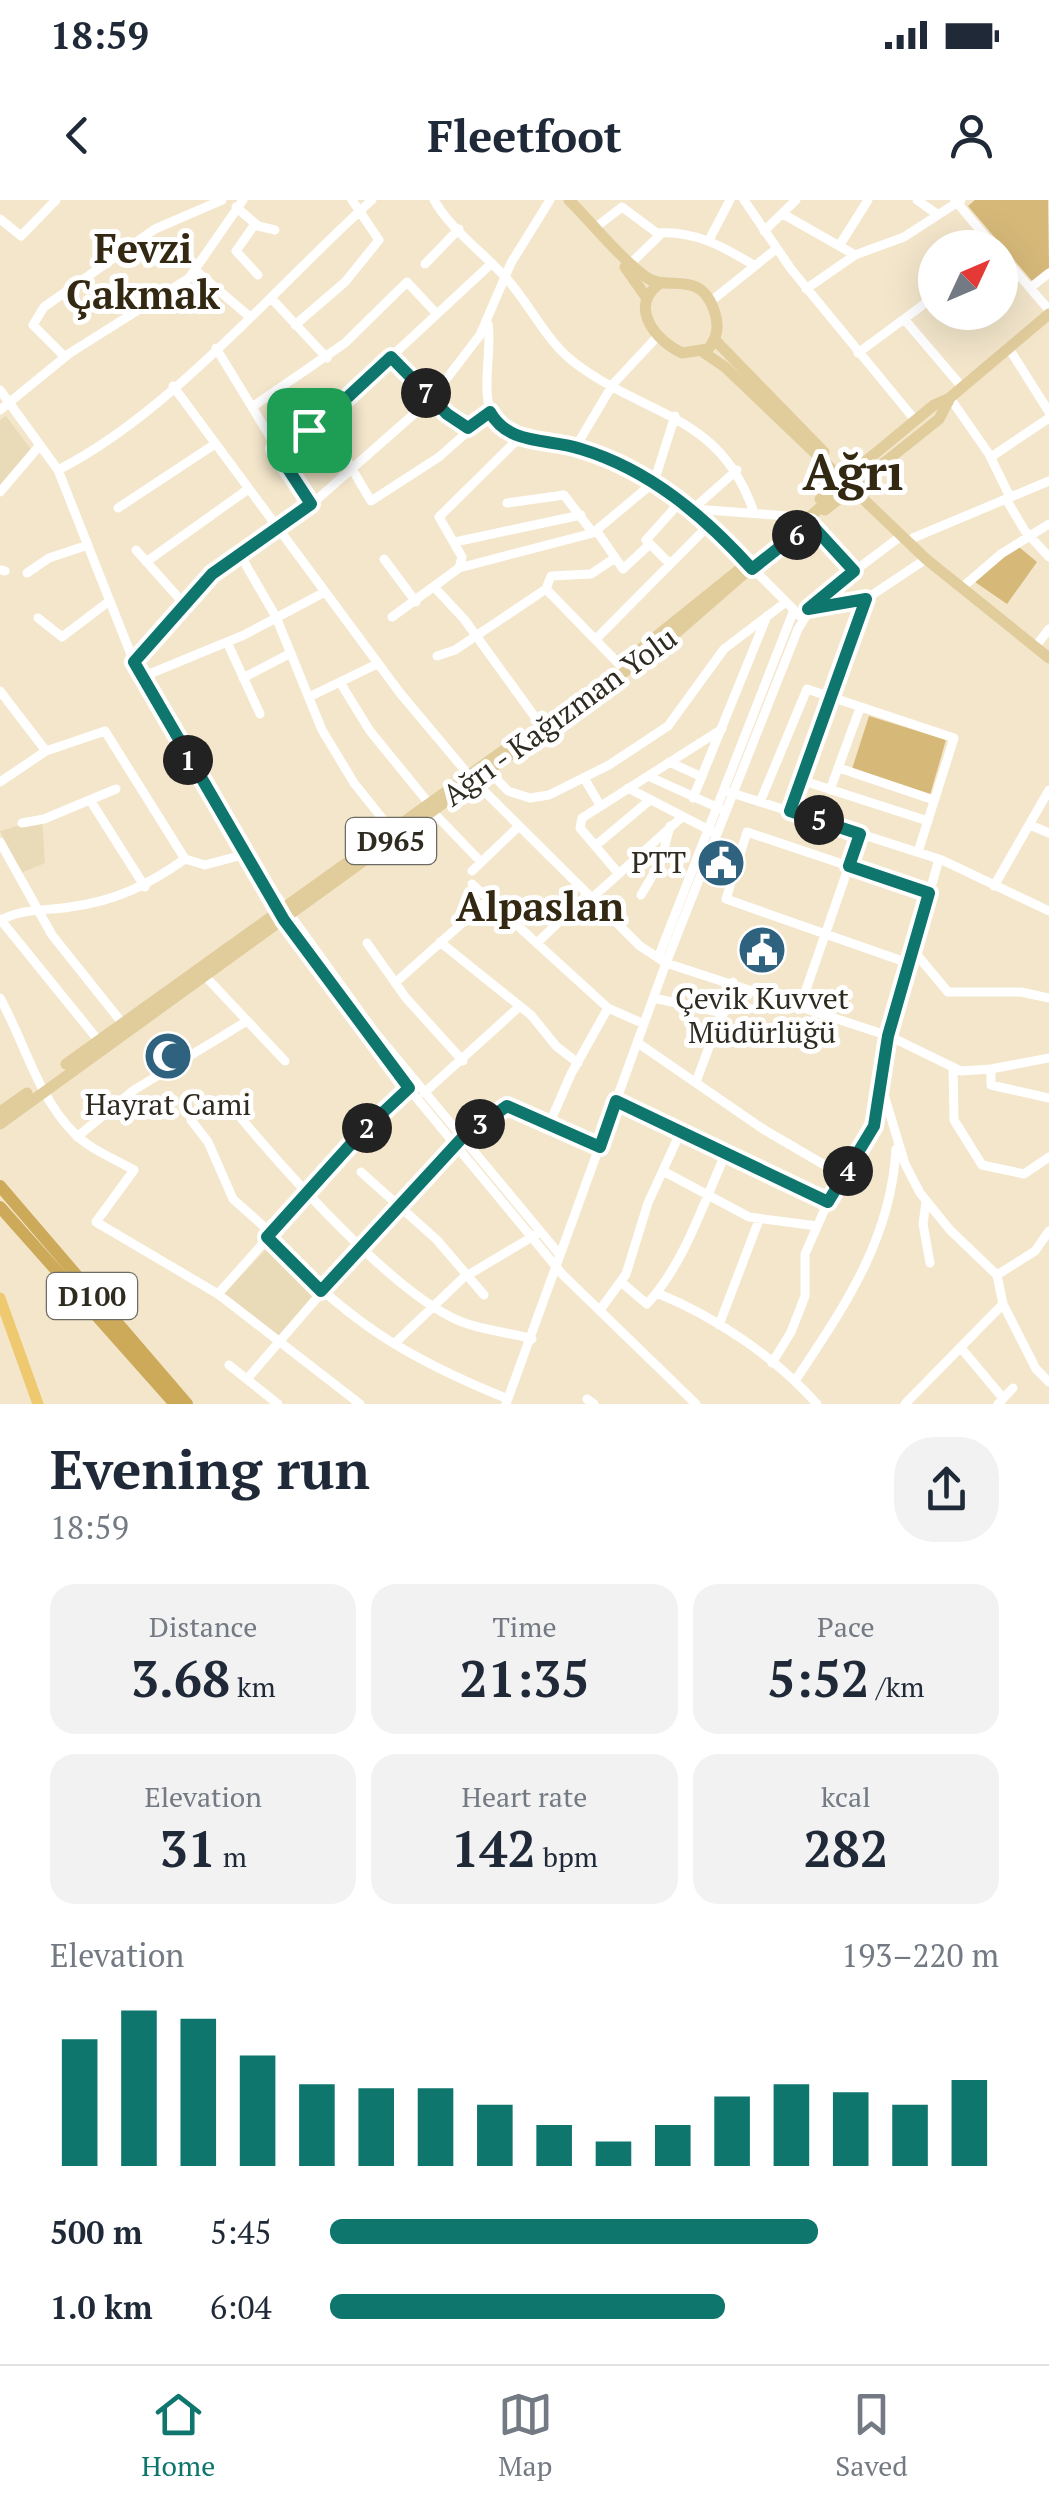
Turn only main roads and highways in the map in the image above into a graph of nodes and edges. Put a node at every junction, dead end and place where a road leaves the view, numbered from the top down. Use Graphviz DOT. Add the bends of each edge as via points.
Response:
graph roads {
  1 [pos="559,200"];
  2 [pos="569,200"];
  3 [pos="658,284"];
  4 [pos="646,298"];
  5 [pos="1049,312"];
  6 [pos="715,340"];
  7 [pos="703,352"];
  8 [pos="950,398"];
  9 [pos="874,462"];
  10 [pos="850,484"];
  11 [pos="828,500"];
  12 [pos="908,537"];
  13 [pos="749,566"];
  14 [pos="1041,645"];
  15 [pos="1049,658"];
  16 [pos="470,776"];
  17 [pos="430,806"];
  18 [pos="284,912"];
  19 [pos="41,1087"];
  20 [pos="0,1112"];
  21 [pos="0,1124"];
  22 [pos="0,1186"];
  23 [pos="0,1207"];
  24 [pos="175,1404"];
  25 [pos="187,1404"];
  1 -- 4 [label="main road" via="632,274"];
  2 -- 3 [label="main road"];
  3 -- 4 [label="main road"];
  3 -- 6 [label="main road" via="692,285 710,302"];
  4 -- 7 [label="main road" via="656,337 682,354"];
  5 -- 8 [label="main road"];
  6 -- 7 [label="main road"];
  6 -- 10 [label="main road"];
  7 -- 10 [label="main road"];
  8 -- 9 [label="main road"];
  8 -- 10 [label="main road" via="915,420"];
  8 -- 10 [label="main road" via="938,420"];
  10 -- 12 [label="main road"];
  10 -- 13 [label="main road"];
  11 -- 13 [label="main road, Ağrı - Kağızman Yolu / D965"];
  12 -- 14 [label="main road"];
  12 -- 14 [label="main road" via="926,559"];
  13 -- 16 [label="main road, Ağrı - Kağızman Yolu / D965"];
  13 -- 16 [label="main road, Ağrı - Kağızman Yolu / D965" via="676,633 488,770"];
  14 -- 15 [label="main road"];
  16 -- 17 [label="main road, Ağrı - Kağızman Yolu / D965"];
  17 -- 18 [label="main road, Ağrı - Kağızman Yolu / D965"];
  17 -- 18 [label="main road, Ağrı - Kağızman Yolu / D965" via="390,828"];
  18 -- 19 [label="main road, Ağrı - Kağızman Yolu / D965"];
  18 -- 19 [label="main road, Ağrı - Kağızman Yolu / D965" via="205,976"];
  19 -- 20 [label="main road, Ağrı - Kağızman Yolu / D965"];
  19 -- 21 [label="main road, Ağrı - Kağızman Yolu / D965"];
  22 -- 25 [label="highway, D100"];
  23 -- 24 [label="highway, D100"];
}
